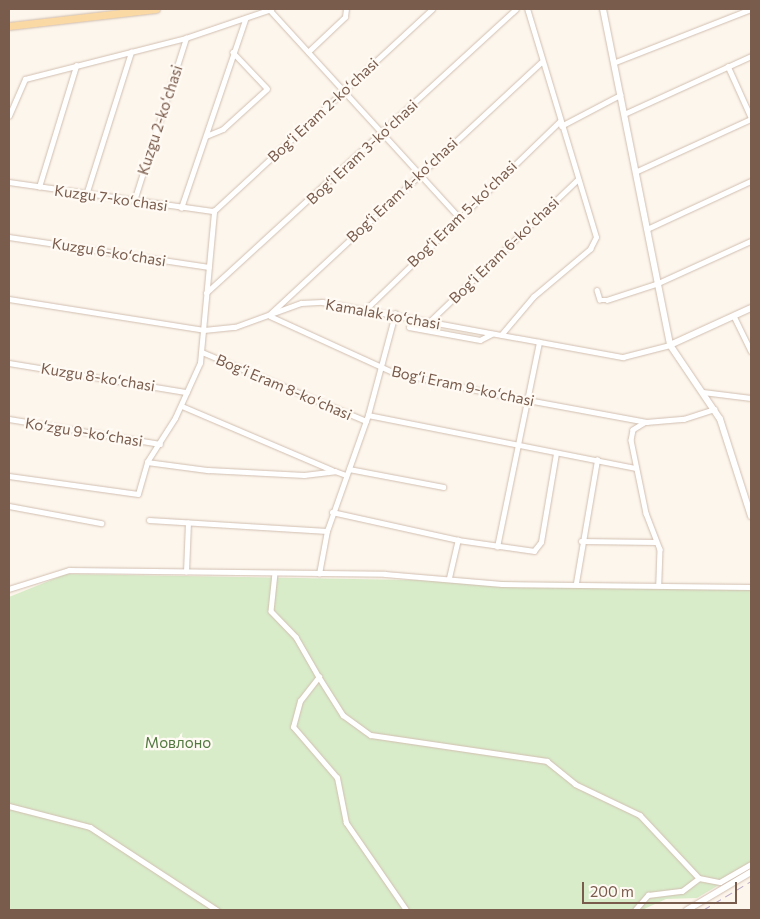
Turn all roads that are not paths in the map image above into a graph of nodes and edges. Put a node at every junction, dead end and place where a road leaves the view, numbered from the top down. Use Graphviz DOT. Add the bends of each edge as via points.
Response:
graph roads {
  1 [pos="156,9"];
  2 [pos="346,9"];
  3 [pos="432,9"];
  4 [pos="516,9"];
  5 [pos="527,9"];
  6 [pos="603,9"];
  7 [pos="751,9"];
  8 [pos="271,10"];
  9 [pos="245,20"];
  10 [pos="9,26"];
  11 [pos="186,38"];
  12 [pos="131,52"];
  13 [pos="308,52"];
  14 [pos="233,54"];
  15 [pos="751,56"];
  16 [pos="541,62"];
  17 [pos="613,63"];
  18 [pos="76,66"];
  19 [pos="728,66"];
  20 [pos="343,91"];
  21 [pos="620,95"];
  22 [pos="624,114"];
  23 [pos="9,116"];
  24 [pos="751,118"];
  25 [pos="560,124"];
  26 [pos="382,134"];
  27 [pos="206,136"];
  28 [pos="635,172"];
  29 [pos="418,176"];
  30 [pos="578,179"];
  31 [pos="751,181"];
  32 [pos="9,182"];
  33 [pos="39,187"];
  34 [pos="86,195"];
  35 [pos="134,201"];
  36 [pos="181,208"];
  37 [pos="214,211"];
  38 [pos="458,216"];
  39 [pos="647,230"];
  40 [pos="9,237"];
  41 [pos="751,241"];
  42 [pos="209,267"];
  43 [pos="656,284"];
  44 [pos="597,290"];
  45 [pos="206,293"];
  46 [pos="9,299"];
  47 [pos="751,308"];
  48 [pos="366,309"];
  49 [pos="395,314"];
  50 [pos="270,316"];
  51 [pos="734,316"];
  52 [pos="265,319"];
  53 [pos="430,321"];
  54 [pos="409,327"];
  55 [pos="204,330"];
  56 [pos="492,334"];
  57 [pos="501,335"];
  58 [pos="539,342"];
  59 [pos="670,345"];
  60 [pos="202,352"];
  61 [pos="751,352"];
  62 [pos="9,362"];
  63 [pos="383,367"];
  64 [pos="187,392"];
  65 [pos="703,392"];
  66 [pos="751,398"];
  67 [pos="526,400"];
  68 [pos="182,406"];
  69 [pos="714,409"];
  70 [pos="368,415"];
  71 [pos="9,419"];
  72 [pos="366,422"];
  73 [pos="646,422"];
  74 [pos="160,444"];
  75 [pos="517,445"];
  76 [pos="556,453"];
  77 [pos="597,460"];
  78 [pos="147,462"];
  79 [pos="636,468"];
  80 [pos="349,469"];
  81 [pos="335,471"];
  82 [pos="9,476"];
  83 [pos="346,476"];
  84 [pos="443,487"];
  85 [pos="9,506"];
  86 [pos="332,512"];
  87 [pos="751,514"];
  88 [pos="149,520"];
  89 [pos="101,522"];
  90 [pos="188,523"];
  91 [pos="327,531"];
  92 [pos="458,540"];
  93 [pos="581,541"];
  94 [pos="656,542"];
  95 [pos="497,548"];
  96 [pos="186,572"];
  97 [pos="274,573"];
  98 [pos="319,574"];
  99 [pos="449,578"];
  100 [pos="576,583"];
  101 [pos="659,584"];
  102 [pos="751,587"];
  103 [pos="9,589"];
  104 [pos="320,677"];
  105 [pos="9,806"];
  106 [pos="751,864"];
  107 [pos="751,872"];
  108 [pos="699,878"];
  109 [pos="217,910"];
  110 [pos="406,910"];
  111 [pos="635,910"];
  112 [pos="687,910"];
  1 -- 10 [label="main road"];
  2 -- 13 [label="street" via="345,17"];
  3 -- 20 [label="street, Bogʻi Eram 2-koʻchasi"];
  4 -- 26 [label="street, Bogʻi Eram 3-koʻchasi"];
  5 -- 16 [label="street"];
  6 -- 17 [label="street"];
  7 -- 17 [label="street"];
  8 -- 9 [label="street"];
  8 -- 13 [label="street"];
  9 -- 11 [label="street"];
  9 -- 14 [label="street"];
  11 -- 12 [label="street"];
  11 -- 35 [label="street, Kuzgu 2-koʻchasi"];
  12 -- 18 [label="street"];
  12 -- 34 [label="street"];
  13 -- 20 [label="street"];
  14 -- 27 [label="street"];
  14 -- 27 [label="street" via="267,89 223,129"];
  15 -- 19 [label="street"];
  16 -- 25 [label="street"];
  16 -- 29 [label="street, Bogʻi Eram 4-koʻchasi"];
  17 -- 21 [label="street"];
  18 -- 23 [label="street" via="25,78"];
  18 -- 33 [label="street"];
  19 -- 22 [label="street"];
  19 -- 24 [label="street"];
  20 -- 26 [label="street"];
  20 -- 37 [label="street, Bogʻi Eram 2-koʻchasi"];
  21 -- 22 [label="street"];
  21 -- 25 [label="street, Bogʻi Eram 5-koʻchasi"];
  22 -- 28 [label="street"];
  24 -- 28 [label="street"];
  25 -- 30 [label="street"];
  25 -- 38 [label="street, Bogʻi Eram 5-koʻchasi"];
  26 -- 29 [label="street"];
  26 -- 45 [label="street, Bogʻi Eram 3-koʻchasi"];
  27 -- 36 [label="street"];
  28 -- 39 [label="street"];
  29 -- 38 [label="street"];
  29 -- 52 [label="street, Bogʻi Eram 4-koʻchasi"];
  30 -- 53 [label="street, Bogʻi Eram 6-koʻchasi"];
  30 -- 57 [label="street" via="596,223 593,244 533,296"];
  31 -- 39 [label="street"];
  32 -- 33 [label="street, Kuzgu 7-koʻchasi"];
  33 -- 34 [label="street, Kuzgu 7-koʻchasi"];
  34 -- 35 [label="street, Kuzgu 7-koʻchasi"];
  35 -- 36 [label="street, Kuzgu 7-koʻchasi"];
  36 -- 37 [label="street, Kuzgu 7-koʻchasi"];
  37 -- 42 [label="street"];
  38 -- 48 [label="street, Bogʻi Eram 5-koʻchasi"];
  39 -- 43 [label="street"];
  40 -- 42 [label="street, Kuzgu 6-koʻchasi"];
  41 -- 43 [label="street"];
  42 -- 45 [label="street"];
  43 -- 44 [label="street" via="604,300"];
  43 -- 59 [label="street"];
  45 -- 55 [label="street"];
  46 -- 55 [label="street, Kamalak koʻchasi"];
  47 -- 51 [label="street, Kamalak koʻchasi"];
  48 -- 49 [label="street, Kamalak koʻchasi"];
  48 -- 50 [label="street, Kamalak koʻchasi" via="310,302"];
  49 -- 53 [label="street, Kamalak koʻchasi"];
  49 -- 63 [label="street"];
  50 -- 52 [label="street, Kamalak koʻchasi"];
  50 -- 63 [label="street"];
  51 -- 59 [label="street, Kamalak koʻchasi"];
  51 -- 61 [label="street"];
  52 -- 55 [label="street, Kamalak koʻchasi"];
  53 -- 56 [label="street, Kamalak koʻchasi"];
  54 -- 56 [label="street" via="480,340"];
  55 -- 60 [label="street"];
  56 -- 57 [label="street, Kamalak koʻchasi"];
  57 -- 58 [label="street, Kamalak koʻchasi"];
  58 -- 59 [label="street, Kamalak koʻchasi" via="623,357"];
  58 -- 67 [label="street"];
  59 -- 65 [label="street"];
  60 -- 64 [label="street"];
  60 -- 72 [label="street, Bogʻi Eram 8-koʻchasi"];
  62 -- 64 [label="street, Kuzgu 8-koʻchasi"];
  63 -- 67 [label="street, Bogʻi Eram 9-koʻchasi"];
  63 -- 70 [label="street, Bogʻi Eram 9-koʻchasi"];
  64 -- 68 [label="street"];
  65 -- 66 [label="street"];
  65 -- 69 [label="street"];
  67 -- 73 [label="street, Bogʻi Eram 9-koʻchasi"];
  67 -- 75 [label="street"];
  68 -- 74 [label="street"];
  68 -- 81 [label="street"];
  69 -- 73 [label="street, Bogʻi Eram 9-koʻchasi" via="684,419"];
  69 -- 87 [label="street"];
  70 -- 72 [label="street, Bogʻi Eram 9-koʻchasi"];
  70 -- 75 [label="street"];
  71 -- 74 [label="street, Koʻzgu 9-koʻchasi"];
  72 -- 80 [label="street, Bogʻi Eram 9-koʻchasi"];
  73 -- 79 [label="street" via="631,434"];
  74 -- 78 [label="street"];
  75 -- 76 [label="street"];
  75 -- 95 [label="street"];
  76 -- 77 [label="street"];
  76 -- 95 [label="street" via="539,548"];
  77 -- 79 [label="street"];
  77 -- 93 [label="street"];
  78 -- 81 [label="street" via="284,474"];
  78 -- 82 [label="street" via="141,489 130,496"];
  79 -- 94 [label="street"];
  80 -- 83 [label="street, Bogʻi Eram 9-koʻchasi"];
  80 -- 84 [label="street"];
  81 -- 83 [label="street"];
  83 -- 86 [label="street, Bogʻi Eram 9-koʻchasi"];
  85 -- 89 [label="street"];
  86 -- 91 [label="street, Bogʻi Eram 9-koʻchasi"];
  86 -- 92 [label="street"];
  88 -- 90 [label="street"];
  90 -- 91 [label="street"];
  90 -- 96 [label="street"];
  91 -- 98 [label="street, Bogʻi Eram 9-koʻchasi"];
  92 -- 95 [label="street"];
  92 -- 99 [label="street"];
  93 -- 94 [label="street"];
  93 -- 100 [label="street"];
  94 -- 101 [label="street" via="661,554"];
  96 -- 97 [label="street"];
  96 -- 103 [label="street" via="69,570"];
  97 -- 98 [label="street"];
  97 -- 104 [label="street" via="271,611 296,638"];
  98 -- 99 [label="street"];
  99 -- 100 [label="street"];
  100 -- 101 [label="street"];
  101 -- 102 [label="street"];
  104 -- 108 [label="street" via="343,715 371,735 547,761 575,784 640,815"];
  104 -- 110 [label="street" via="300,701 293,728 336,778 346,823"];
  105 -- 109 [label="street" via="90,827"];
  106 -- 108 [label="street" via="720,882"];
  107 -- 112 [label="street"];
  108 -- 111 [label="street" via="682,890 648,895"];
}
